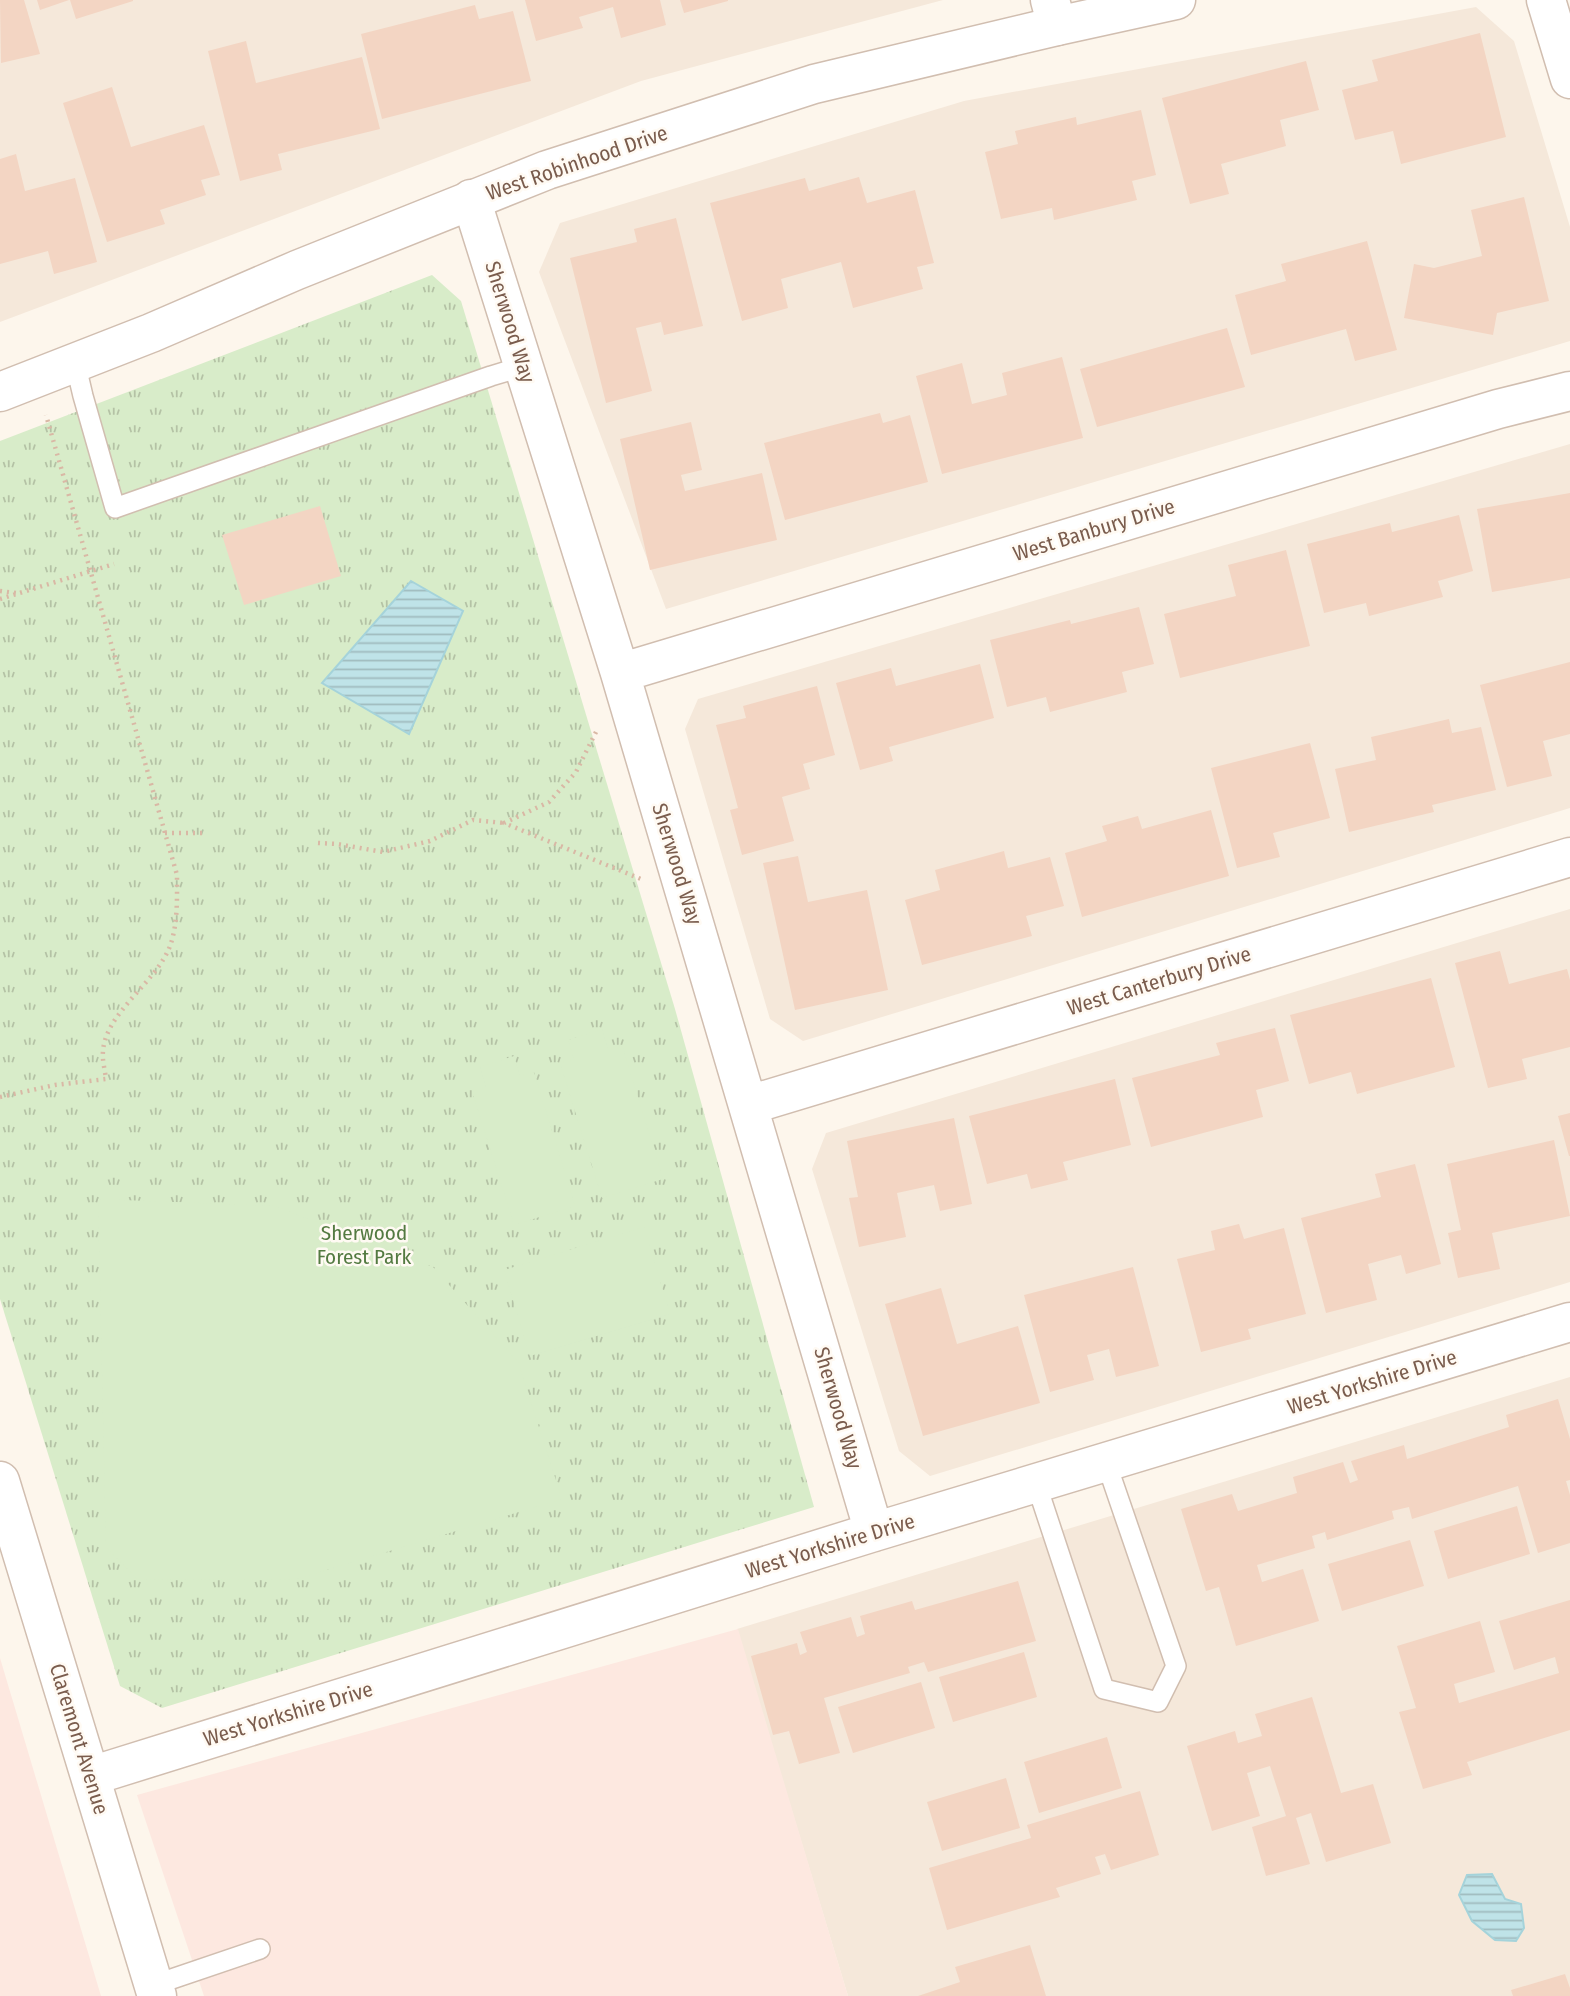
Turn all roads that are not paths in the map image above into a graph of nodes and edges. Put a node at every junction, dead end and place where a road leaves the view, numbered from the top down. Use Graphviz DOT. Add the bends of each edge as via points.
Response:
graph roads {
  1 [pos="1175,0"];
  2 [pos="1546,0"];
  3 [pos="1054,13"];
  4 [pos="1570,79"];
  5 [pos="471,199"];
  6 [pos="75,362"];
  7 [pos="524,366"];
  8 [pos="1570,391"];
  9 [pos="0,392"];
  10 [pos="620,673"];
  11 [pos="1570,857"];
  12 [pos="749,1105"];
  13 [pos="1570,1322"];
  14 [pos="1106,1462"];
  15 [pos="0,1482"];
  16 [pos="1036,1483"];
  17 [pos="874,1532"];
  18 [pos="91,1776"];
  19 [pos="260,1949"];
  20 [pos="156,1991"];
  1 -- 3 [label="street, West Robinhood Drive"];
  2 -- 4 [label="street"];
  3 -- 5 [label="street, West Robinhood Drive" via="547,170"];
  5 -- 6 [label="street, West Robinhood Drive"];
  5 -- 7 [label="street, Sherwood Way"];
  6 -- 7 [label="lane" via="115,508"];
  6 -- 9 [label="street, West Robinhood Drive"];
  7 -- 10 [label="street, Sherwood Way"];
  8 -- 10 [label="street, West Banbury Drive" via="1472,416"];
  10 -- 12 [label="street, Sherwood Way"];
  11 -- 12 [label="street, West Canterbury Drive"];
  12 -- 17 [label="street, Sherwood Way"];
  13 -- 14 [label="street, West Yorkshire Drive"];
  14 -- 16 [label="street, West Yorkshire Drive"];
  14 -- 16 [label="lane" via="1176,1666 1157,1702 1104,1689"];
  15 -- 18 [label="street, Claremont Avenue"];
  16 -- 17 [label="street, West Yorkshire Drive"];
  17 -- 18 [label="street, West Yorkshire Drive"];
  18 -- 20 [label="street, Claremont Avenue"];
  19 -- 20 [label="lane"];
}
